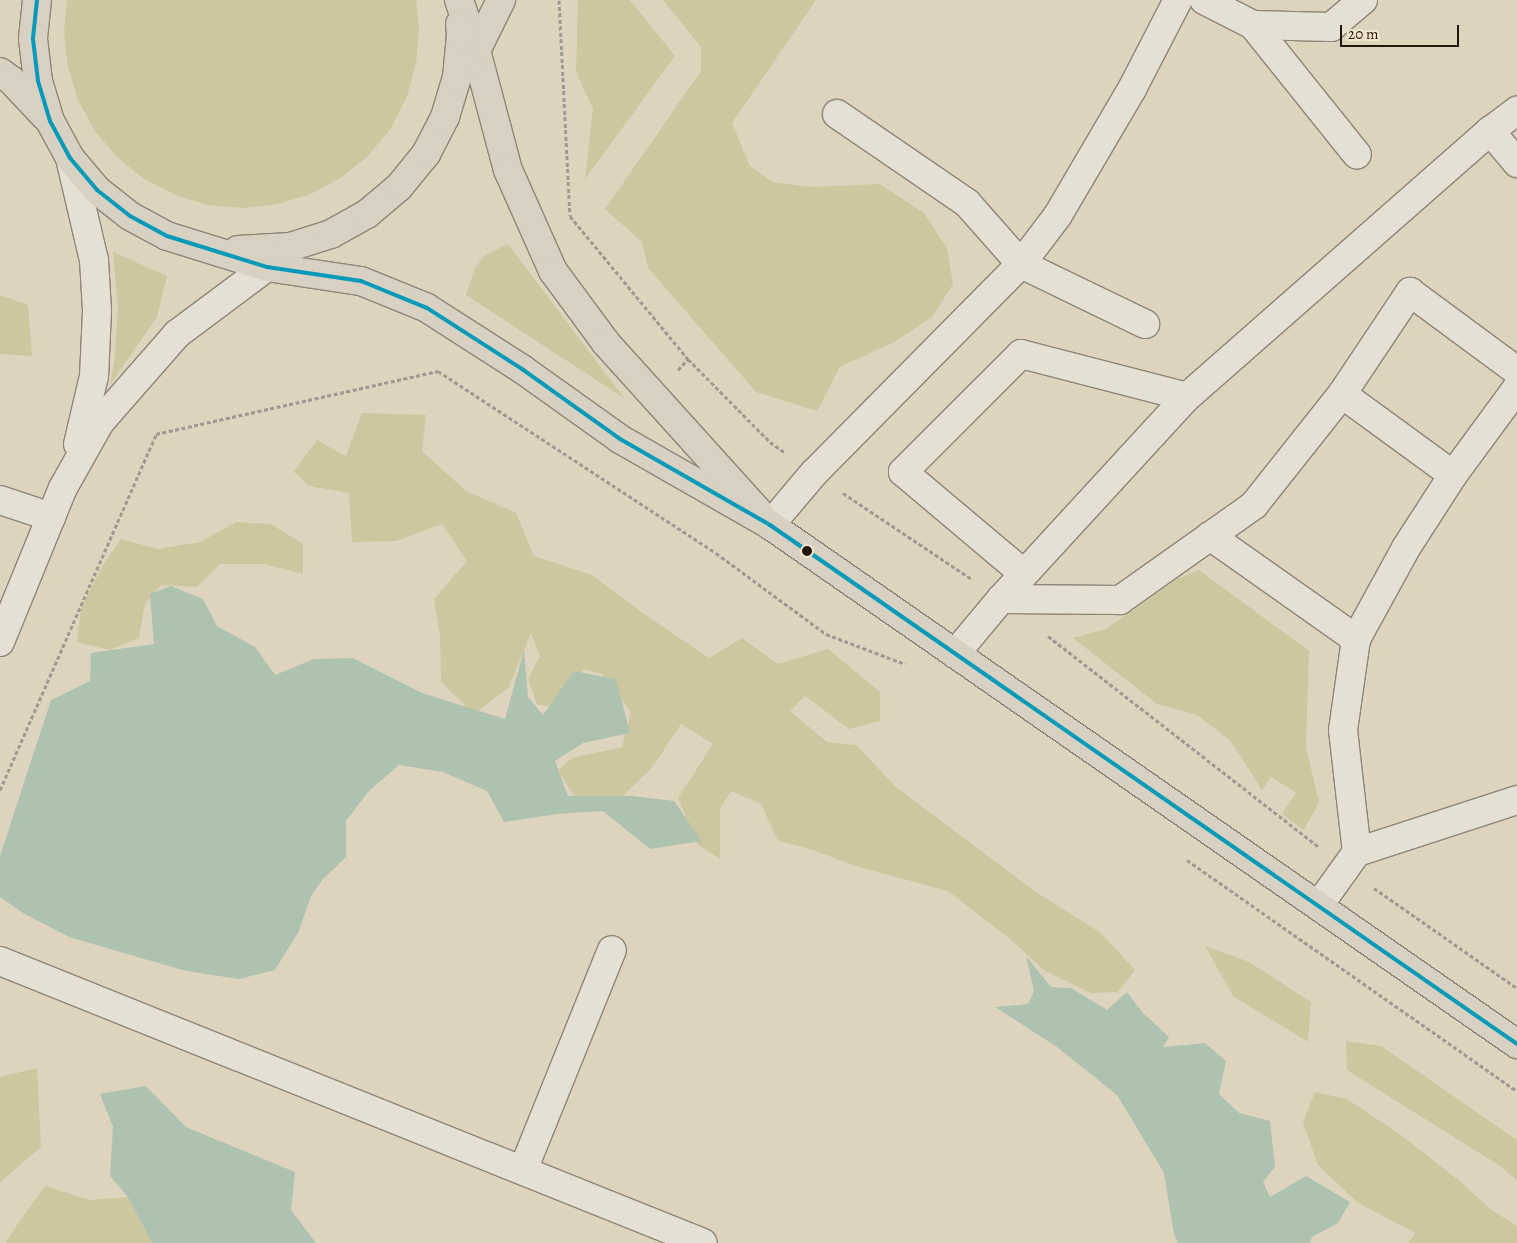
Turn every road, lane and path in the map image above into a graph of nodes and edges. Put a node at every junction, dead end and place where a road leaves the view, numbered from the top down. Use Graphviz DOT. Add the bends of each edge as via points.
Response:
graph roads {
  1 [pos="37,0"];
  2 [pos="458,0"];
  3 [pos="501,0"];
  4 [pos="1178,0"];
  5 [pos="1204,0"];
  6 [pos="1363,0"];
  7 [pos="1253,25"];
  8 [pos="476,50"];
  9 [pos="0,72"];
  10 [pos="1517,111"];
  11 [pos="837,114"];
  12 [pos="445,117"];
  13 [pos="50,121"];
  14 [pos="1490,131"];
  15 [pos="1357,155"];
  16 [pos="70,158"];
  17 [pos="1517,163"];
  18 [pos="331,234"];
  19 [pos="207,247"];
  20 [pos="1020,264"];
  21 [pos="267,267"];
  22 [pos="1145,324"];
  23 [pos="1517,371"];
  24 [pos="1517,388"];
  25 [pos="1342,394"];
  26 [pos="1187,397"];
  27 [pos="1453,475"];
  28 [pos="64,488"];
  29 [pos="0,500"];
  30 [pos="51,517"];
  31 [pos="770,525"];
  32 [pos="1210,536"];
  33 [pos="1023,573"];
  34 [pos="1001,599"];
  35 [pos="1356,639"];
  36 [pos="0,642"];
  37 [pos="955,654"];
  38 [pos="908,665"];
  39 [pos="0,790"];
  40 [pos="1517,800"];
  41 [pos="1357,852"];
  42 [pos="1184,858"];
  43 [pos="1319,906"];
  44 [pos="612,950"];
  45 [pos="0,961"];
  46 [pos="1517,1044"];
  47 [pos="1517,1091"];
  48 [pos="523,1170"];
  49 [pos="703,1243"];
  1 -- 13 [label="main road" via="33,39 38,81"];
  2 -- 8 [label="main road"];
  2 -- 12 [label="main road" via="461,36 457,77"];
  3 -- 8 [label="main road"];
  4 -- 20 [label="street" via="1132,89 1058,215"];
  5 -- 7 [label="street"];
  6 -- 7 [label="street" via="1331,27"];
  7 -- 15 [label="street"];
  8 -- 12 [label="main road"];
  8 -- 31 [label="main road" via="508,170 553,271 606,343"];
  9 -- 13 [label="main road"];
  10 -- 14 [label="street"];
  11 -- 20 [label="street" via="967,203"];
  12 -- 18 [label="main road" via="426,154 399,187 368,214"];
  13 -- 16 [label="main road"];
  14 -- 17 [label="street"];
  14 -- 26 [label="street"];
  16 -- 19 [label="main road" via="97,190 130,216 167,236"];
  16 -- 28 [label="street" via="94,260 97,311 94,376"];
  18 -- 19 [label="main road" via="290,247 249,251"];
  18 -- 21 [label="street"];
  19 -- 21 [label="main road"];
  20 -- 22 [label="street"];
  20 -- 31 [label="street" via="814,473"];
  21 -- 28 [label="street" via="177,334 100,422"];
  21 -- 31 [label="main road" via="361,281 426,308 620,439"];
  23 -- 25 [label="street" via="1410,292"];
  24 -- 27 [label="street"];
  25 -- 27 [label="street"];
  25 -- 32 [label="street" via="1254,505"];
  26 -- 33 [label="street"];
  26 -- 33 [label="street" via="1021,354 903,472"];
  27 -- 35 [label="street" via="1406,548"];
  28 -- 30 [label="street"];
  29 -- 30 [label="street"];
  30 -- 36 [label="street"];
  31 -- 37 [label="main road"];
  32 -- 34 [label="street" via="1120,600"];
  32 -- 35 [label="street"];
  33 -- 34 [label="street"];
  34 -- 37 [label="street"];
  35 -- 41 [label="street" via="1343,730"];
  37 -- 43 [label="main road"];
  38 -- 39 [label="path" via="826,634 716,553 438,371 156,434"];
  40 -- 41 [label="street"];
  41 -- 43 [label="street"];
  42 -- 47 [label="path"];
  43 -- 46 [label="main road"];
  44 -- 48 [label="street"];
  45 -- 48 [label="street"];
  48 -- 49 [label="street"];
}
